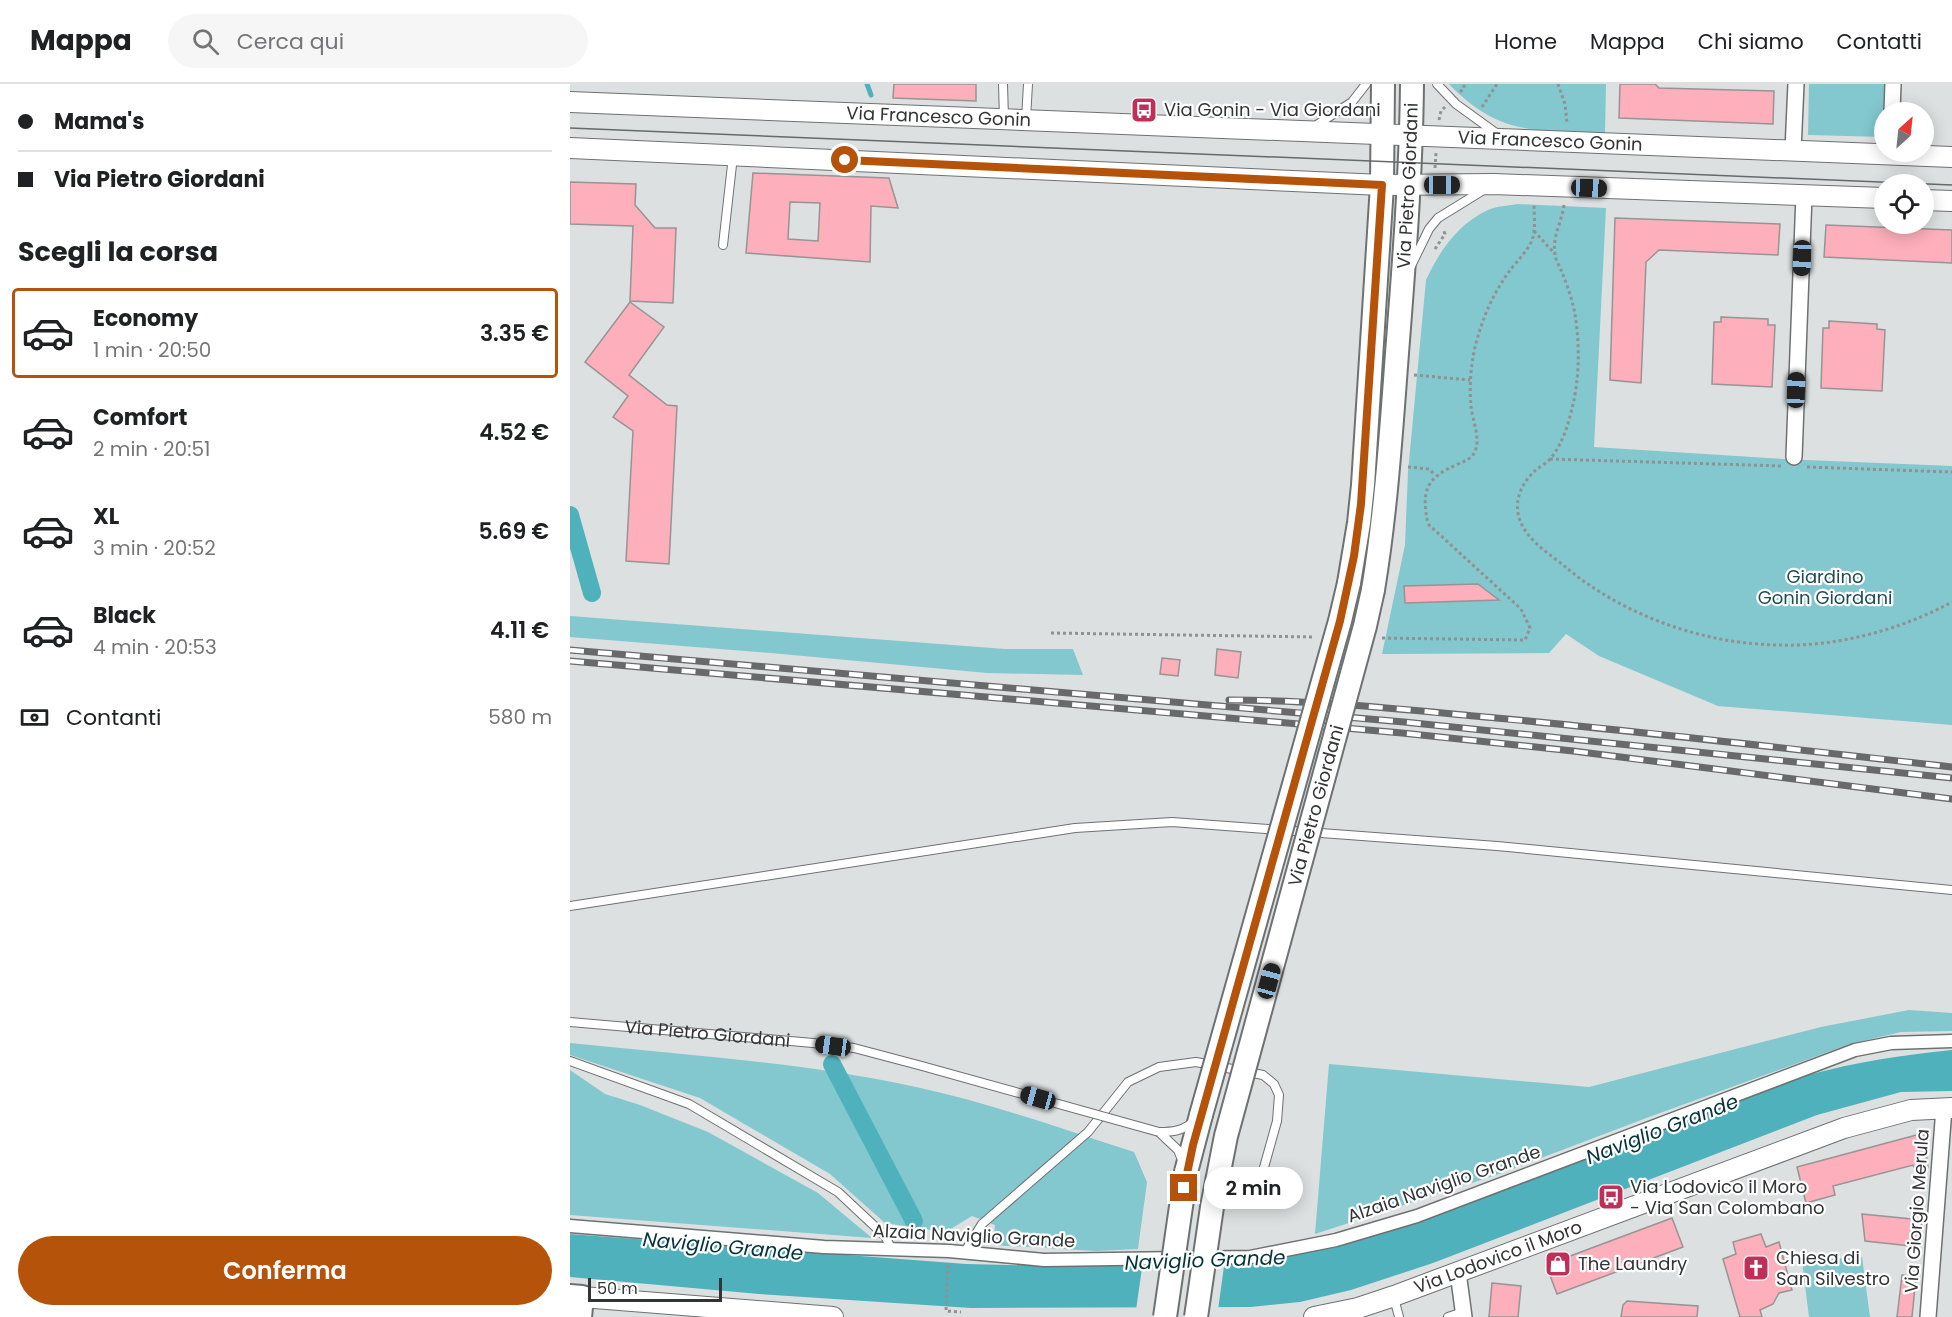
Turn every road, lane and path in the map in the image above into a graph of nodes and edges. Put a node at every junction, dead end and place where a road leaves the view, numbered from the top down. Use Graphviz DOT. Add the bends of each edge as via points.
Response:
graph roads {
  1 [pos="1004,84"];
  2 [pos="1028,84"];
  3 [pos="1366,84"];
  4 [pos="1383,84"];
  5 [pos="1412,84"];
  6 [pos="1437,84"];
  7 [pos="1497,84"];
  8 [pos="1558,84"];
  9 [pos="1796,84"];
  10 [pos="1893,84"];
  11 [pos="570,102"];
  12 [pos="1892,102"];
  13 [pos="1482,107"];
  14 [pos="1436,110"];
  15 [pos="1448,111"];
  16 [pos="1004,119"];
  17 [pos="1026,120"];
  18 [pos="1567,127"];
  19 [pos="1306,131"];
  20 [pos="1383,134"];
  21 [pos="1411,135"];
  22 [pos="1505,139"];
  23 [pos="570,148"];
  24 [pos="1793,150"];
  25 [pos="1874,153"];
  26 [pos="734,155"];
  27 [pos="1934,156"];
  28 [pos="1952,157"];
  29 [pos="1494,184"];
  30 [pos="1382,185"];
  31 [pos="1407,186"];
  32 [pos="1804,195"];
  33 [pos="1874,198"];
  34 [pos="1934,200"];
  35 [pos="1952,201"];
  36 [pos="1564,203"];
  37 [pos="1534,231"];
  38 [pos="723,245"];
  39 [pos="1555,254"];
  40 [pos="1402,287"];
  41 [pos="1409,374"];
  42 [pos="1470,380"];
  43 [pos="1550,459"];
  44 [pos="1793,463"];
  45 [pos="1405,467"];
  46 [pos="1952,472"];
  47 [pos="1435,475"];
  48 [pos="1952,602"];
  49 [pos="1952,890"];
  50 [pos="570,906"];
  51 [pos="570,1022"];
  52 [pos="1952,1041"];
  53 [pos="570,1061"];
  54 [pos="1948,1108"];
  55 [pos="1201,1115"];
  56 [pos="1159,1132"];
  57 [pos="1186,1172"];
  58 [pos="1253,1186"];
  59 [pos="570,1226"];
  60 [pos="892,1250"];
  61 [pos="964,1253"];
  62 [pos="948,1271"];
  63 [pos="1458,1272"];
  64 [pos="1394,1296"];
  65 [pos="577,1303"];
  66 [pos="961,1312"];
  67 [pos="1463,1314"];
  68 [pos="833,1317"];
  69 [pos="1165,1317"];
  70 [pos="1196,1317"];
  71 [pos="1314,1317"];
  72 [pos="1399,1317"];
  73 [pos="1448,1317"];
  74 [pos="1928,1317"];
  1 -- 16 [label="lane"];
  2 -- 17 [label="lane"];
  3 -- 19 [label="lane" via="1352,102"];
  4 -- 20 [label="main road, Via Pietro Giordani"];
  5 -- 21 [label="main road, Via Pietro Giordani"];
  6 -- 22 [label="lane, Via Pietro Giordani" via="1456,104"];
  7 -- 13 [label="path"];
  8 -- 18 [label="path"];
  9 -- 24 [label="street"];
  10 -- 12 [label="street"];
  11 -- 16 [label="street, Via Francesco Gonin"];
  14 -- 15 [label="path"];
  16 -- 17 [label="street, Via Francesco Gonin"];
  17 -- 19 [label="street, Via Francesco Gonin"];
  19 -- 20 [label="street, Via Francesco Gonin"];
  20 -- 21 [label="street, Via Francesco Gonin"];
  20 -- 30 [label="main road, Via Pietro Giordani"];
  21 -- 22 [label="street, Via Francesco Gonin"];
  21 -- 31 [label="main road, Via Pietro Giordani"];
  22 -- 24 [label="street, Via Francesco Gonin"];
  23 -- 26 [label="street"];
  24 -- 25 [label="street, Via Francesco Gonin"];
  26 -- 30 [label="street"];
  26 -- 38 [label="lane"];
  27 -- 28 [label="street, Via Francesco Gonin"];
  29 -- 31 [label="street"];
  29 -- 32 [label="street"];
  29 -- 40 [label="lane, Via Pietro Giordani" via="1438,218"];
  30 -- 31 [label="street"];
  30 -- 55 [label="main road, Via Pietro Giordani, bridge" via="1363,485 1349,583"];
  31 -- 40 [label="main road, Via Pietro Giordani"];
  32 -- 33 [label="street"];
  32 -- 44 [label="street"];
  34 -- 35 [label="street"];
  36 -- 39 [label="path" via="1555,236"];
  37 -- 39 [label="path"];
  39 -- 43 [label="path" via="1574,309 1577,372 1569,422"];
  40 -- 70 [label="main road, Via Pietro Giordani, bridge" via="1383,523 1373,590 1226,1136"];
  41 -- 42 [label="path"];
  43 -- 44 [label="path"];
  43 -- 48 [label="path" via="1534,471 1518,497 1523,528 1587,583 1647,616 1683,629 1729,640 1777,645 1816,643 1888,628"];
  44 -- 46 [label="path"];
  45 -- 47 [label="path" via="1429,469"];
  49 -- 50 [label="lane" via="1497,846 1172,822 1075,828"];
  51 -- 56 [label="lane, Via Pietro Giordani, bridge" via="854,1048"];
  52 -- 61 [label="street, Alzaia Naviglio Grande" via="1891,1043 1854,1050 1417,1216 1336,1240 1250,1257 1044,1260"];
  53 -- 60 [label="lane" via="689,1104 838,1192 885,1236"];
  54 -- 63 [label="street, Via Lodovico il Moro" via="1911,1110 1844,1128"];
  54 -- 74 [label="street, Via Giorgio Merula"];
  55 -- 56 [label="lane, Via Pietro Giordani" via="1185,1128"];
  55 -- 57 [label="main road, Via Pietro Giordani"];
  56 -- 57 [label="lane" via="1178,1150"];
  57 -- 69 [label="main road, Via Pietro Giordani, bridge"];
  58 -- 61 [label="lane" via="1263,1171 1277,1121 1278,1095 1274,1084 1263,1075 1196,1062 1159,1066 1128,1082 1088,1132 982,1224"];
  59 -- 60 [label="street, Alzaia Naviglio Grande"];
  60 -- 61 [label="street, Alzaia Naviglio Grande"];
  62 -- 66 [label="path" via="946,1311"];
  63 -- 64 [label="street, Via Lodovico il Moro"];
  63 -- 67 [label="street"];
  64 -- 71 [label="street, Via Lodovico il Moro"];
  64 -- 72 [label="lane"];
  65 -- 68 [label="street"];
  67 -- 73 [label="lane"];
}
